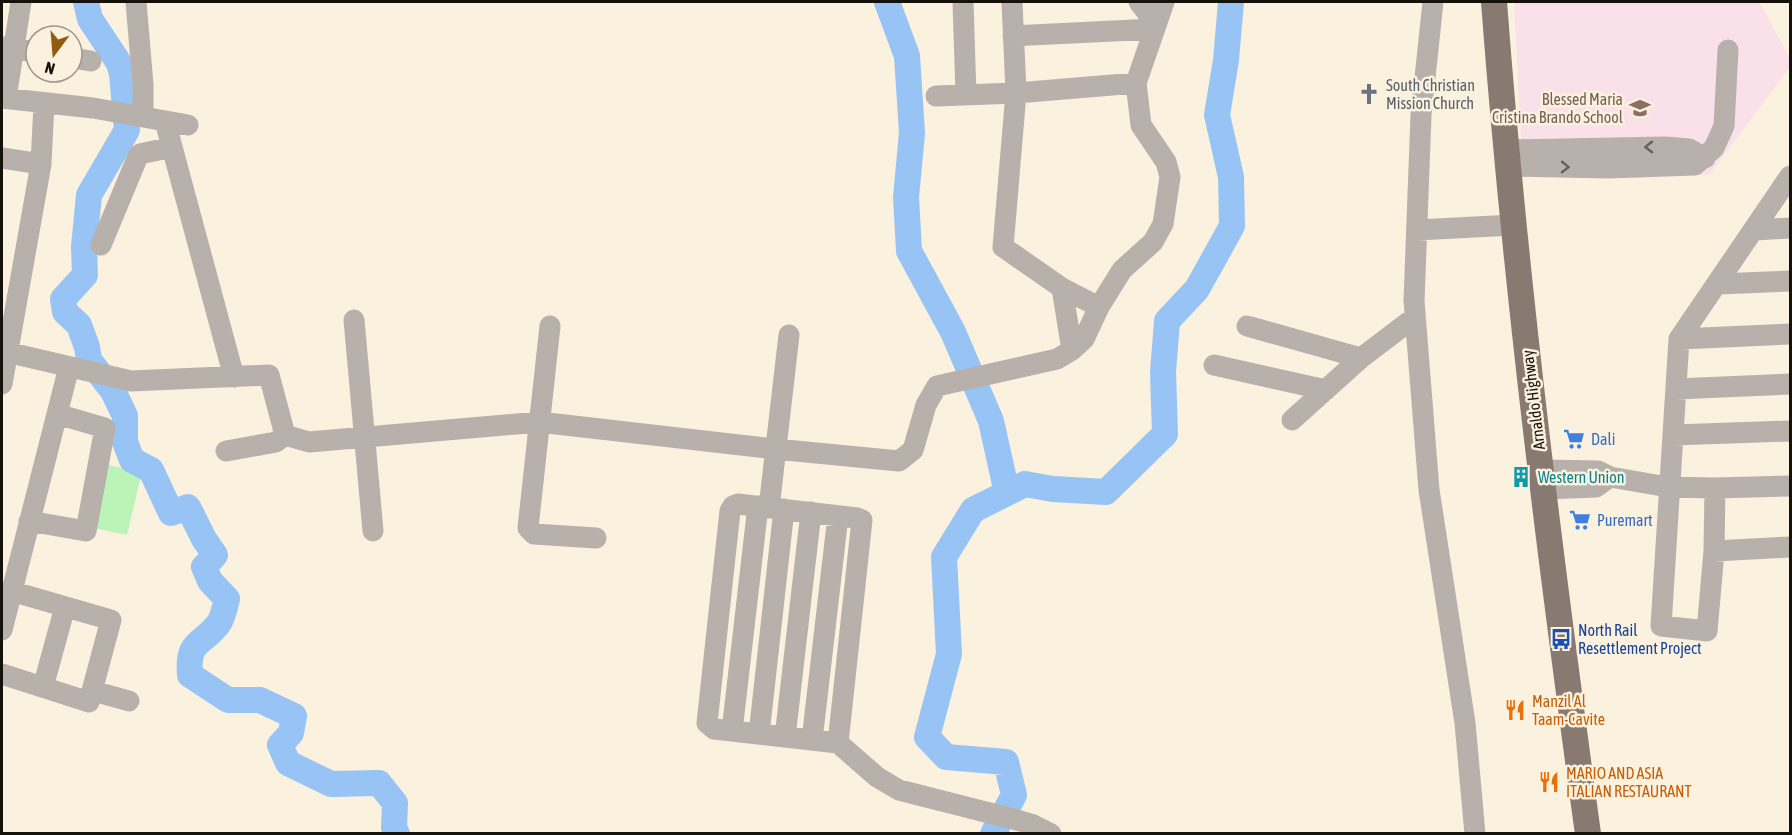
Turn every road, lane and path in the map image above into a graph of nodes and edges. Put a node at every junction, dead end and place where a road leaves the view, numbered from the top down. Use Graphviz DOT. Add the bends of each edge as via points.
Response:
graph roads {
  1 [pos="21,2"];
  2 [pos="136,2"];
  3 [pos="963,2"];
  4 [pos="1012,2"];
  5 [pos="1139,2"];
  6 [pos="1164,2"];
  7 [pos="1433,2"];
  8 [pos="1494,2"];
  9 [pos="1155,27"];
  10 [pos="1013,36"];
  11 [pos="7,48"];
  12 [pos="24,50"];
  13 [pos="1728,50"];
  14 [pos="1136,83"];
  15 [pos="1016,93"];
  16 [pos="966,95"];
  17 [pos="936,96"];
  18 [pos="4,98"];
  19 [pos="44,103"];
  20 [pos="143,117"];
  21 [pos="165,121"];
  22 [pos="188,125"];
  23 [pos="172,147"];
  24 [pos="2,158"];
  25 [pos="1506,158"];
  26 [pos="41,164"];
  27 [pos="1789,179"];
  28 [pos="1513,225"];
  29 [pos="1791,228"];
  30 [pos="1417,230"];
  31 [pos="1755,230"];
  32 [pos="101,245"];
  33 [pos="1791,281"];
  34 [pos="1717,284"];
  35 [pos="1062,288"];
  36 [pos="1099,307"];
  37 [pos="1415,317"];
  38 [pos="354,320"];
  39 [pos="550,326"];
  40 [pos="1246,326"];
  41 [pos="1791,334"];
  42 [pos="789,335"];
  43 [pos="1680,339"];
  44 [pos="1072,350"];
  45 [pos="4,352"];
  46 [pos="1361,358"];
  47 [pos="1214,365"];
  48 [pos="78,369"];
  49 [pos="234,377"];
  50 [pos="2,384"];
  51 [pos="1791,384"];
  52 [pos="1676,389"];
  53 [pos="1326,390"];
  54 [pos="57,414"];
  55 [pos="1292,420"];
  56 [pos="539,422"];
  57 [pos="1791,431"];
  58 [pos="285,435"];
  59 [pos="1673,435"];
  60 [pos="366,439"];
  61 [pos="775,449"];
  62 [pos="226,451"];
  63 [pos="1543,479"];
  64 [pos="1791,486"];
  65 [pos="1668,487"];
  66 [pos="1715,488"];
  67 [pos="770,508"];
  68 [pos="811,513"];
  69 [pos="838,516"];
  70 [pos="29,521"];
  71 [pos="374,531"];
  72 [pos="596,538"];
  73 [pos="1791,547"];
  74 [pos="1714,550"];
  75 [pos="10,562"];
  76 [pos="11,591"];
  77 [pos="66,607"];
  78 [pos="2,630"];
  79 [pos="2,674"];
  80 [pos="42,687"];
  81 [pos="93,691"];
  82 [pos="129,701"];
  83 [pos="759,734"];
  84 [pos="785,737"];
  85 [pos="812,740"];
  86 [pos="838,743"];
  87 [pos="1051,834"];
  88 [pos="1475,834"];
  89 [pos="1588,834"];
  1 -- 11 [label="street"];
  2 -- 20 [label="street"];
  3 -- 16 [label="street"];
  4 -- 10 [label="street"];
  5 -- 9 [label="street"];
  6 -- 9 [label="street"];
  7 -- 30 [label="street" via="1421,115"];
  8 -- 25 [label="main road, Arnaldo Highway"];
  9 -- 10 [label="street"];
  9 -- 14 [label="street"];
  10 -- 15 [label="street"];
  11 -- 12 [label="street"];
  11 -- 18 [label="street"];
  13 -- 25 [label="street" via="1724,126 1705,158 1689,148 1665,147"];
  14 -- 15 [label="street"];
  14 -- 36 [label="street" via="1141,125 1166,162 1170,177 1163,224 1153,242 1122,270"];
  15 -- 16 [label="street"];
  15 -- 35 [label="street" via="1003,247"];
  16 -- 17 [label="street"];
  18 -- 19 [label="street"];
  19 -- 20 [label="street"];
  19 -- 26 [label="street"];
  20 -- 21 [label="street"];
  21 -- 22 [label="street"];
  21 -- 23 [label="street"];
  23 -- 32 [label="street" via="138,156"];
  23 -- 49 [label="street"];
  24 -- 26 [label="street"];
  25 -- 28 [label="main road, Arnaldo Highway"];
  26 -- 45 [label="street"];
  27 -- 31 [label="street"];
  28 -- 30 [label="street"];
  28 -- 63 [label="main road, Arnaldo Highway"];
  29 -- 31 [label="street"];
  30 -- 37 [label="street"];
  31 -- 34 [label="street"];
  33 -- 34 [label="street"];
  34 -- 43 [label="street"];
  35 -- 36 [label="street"];
  35 -- 44 [label="street"];
  36 -- 44 [label="street" via="1084,339"];
  37 -- 46 [label="street"];
  37 -- 88 [label="street" via="1429,490 1465,723"];
  38 -- 60 [label="street"];
  39 -- 56 [label="street"];
  40 -- 46 [label="street"];
  41 -- 43 [label="street"];
  42 -- 61 [label="street"];
  43 -- 52 [label="street"];
  44 -- 61 [label="street" via="1057,358 937,386 926,405 913,450 899,461"];
  45 -- 48 [label="street"];
  45 -- 50 [label="street"];
  46 -- 53 [label="street"];
  47 -- 53 [label="street"];
  48 -- 49 [label="street" via="131,381"];
  48 -- 54 [label="street"];
  49 -- 58 [label="street" via="269,375"];
  51 -- 52 [label="street"];
  52 -- 59 [label="street"];
  53 -- 55 [label="street"];
  54 -- 70 [label="street"];
  54 -- 70 [label="street" via="105,428 86,531"];
  56 -- 60 [label="street"];
  56 -- 61 [label="street"];
  56 -- 72 [label="street" via="528,528 534,534"];
  57 -- 59 [label="street"];
  58 -- 60 [label="street" via="309,442"];
  58 -- 62 [label="street" via="276,442"];
  59 -- 65 [label="street"];
  60 -- 71 [label="street"];
  61 -- 67 [label="street"];
  63 -- 65 [label="street" via="1598,471 1610,477"];
  63 -- 89 [label="main road, Arnaldo Highway"];
  64 -- 66 [label="street"];
  65 -- 66 [label="street"];
  65 -- 74 [label="street" via="1661,626 1707,631"];
  66 -- 74 [label="street"];
  67 -- 68 [label="street"];
  67 -- 83 [label="street"];
  67 -- 83 [label="street" via="732,730"];
  68 -- 69 [label="street"];
  68 -- 84 [label="street"];
  69 -- 85 [label="street"];
  69 -- 86 [label="street" via="860,518 862,522"];
  70 -- 75 [label="street"];
  73 -- 74 [label="street"];
  75 -- 76 [label="street"];
  76 -- 77 [label="street"];
  76 -- 78 [label="street"];
  77 -- 80 [label="street"];
  77 -- 81 [label="street" via="111,620"];
  79 -- 80 [label="street"];
  80 -- 81 [label="street" via="89,702"];
  81 -- 82 [label="street"];
  83 -- 84 [label="street"];
  84 -- 85 [label="street"];
  85 -- 86 [label="street"];
  86 -- 87 [label="street" via="887,785 1031,824"];
}
